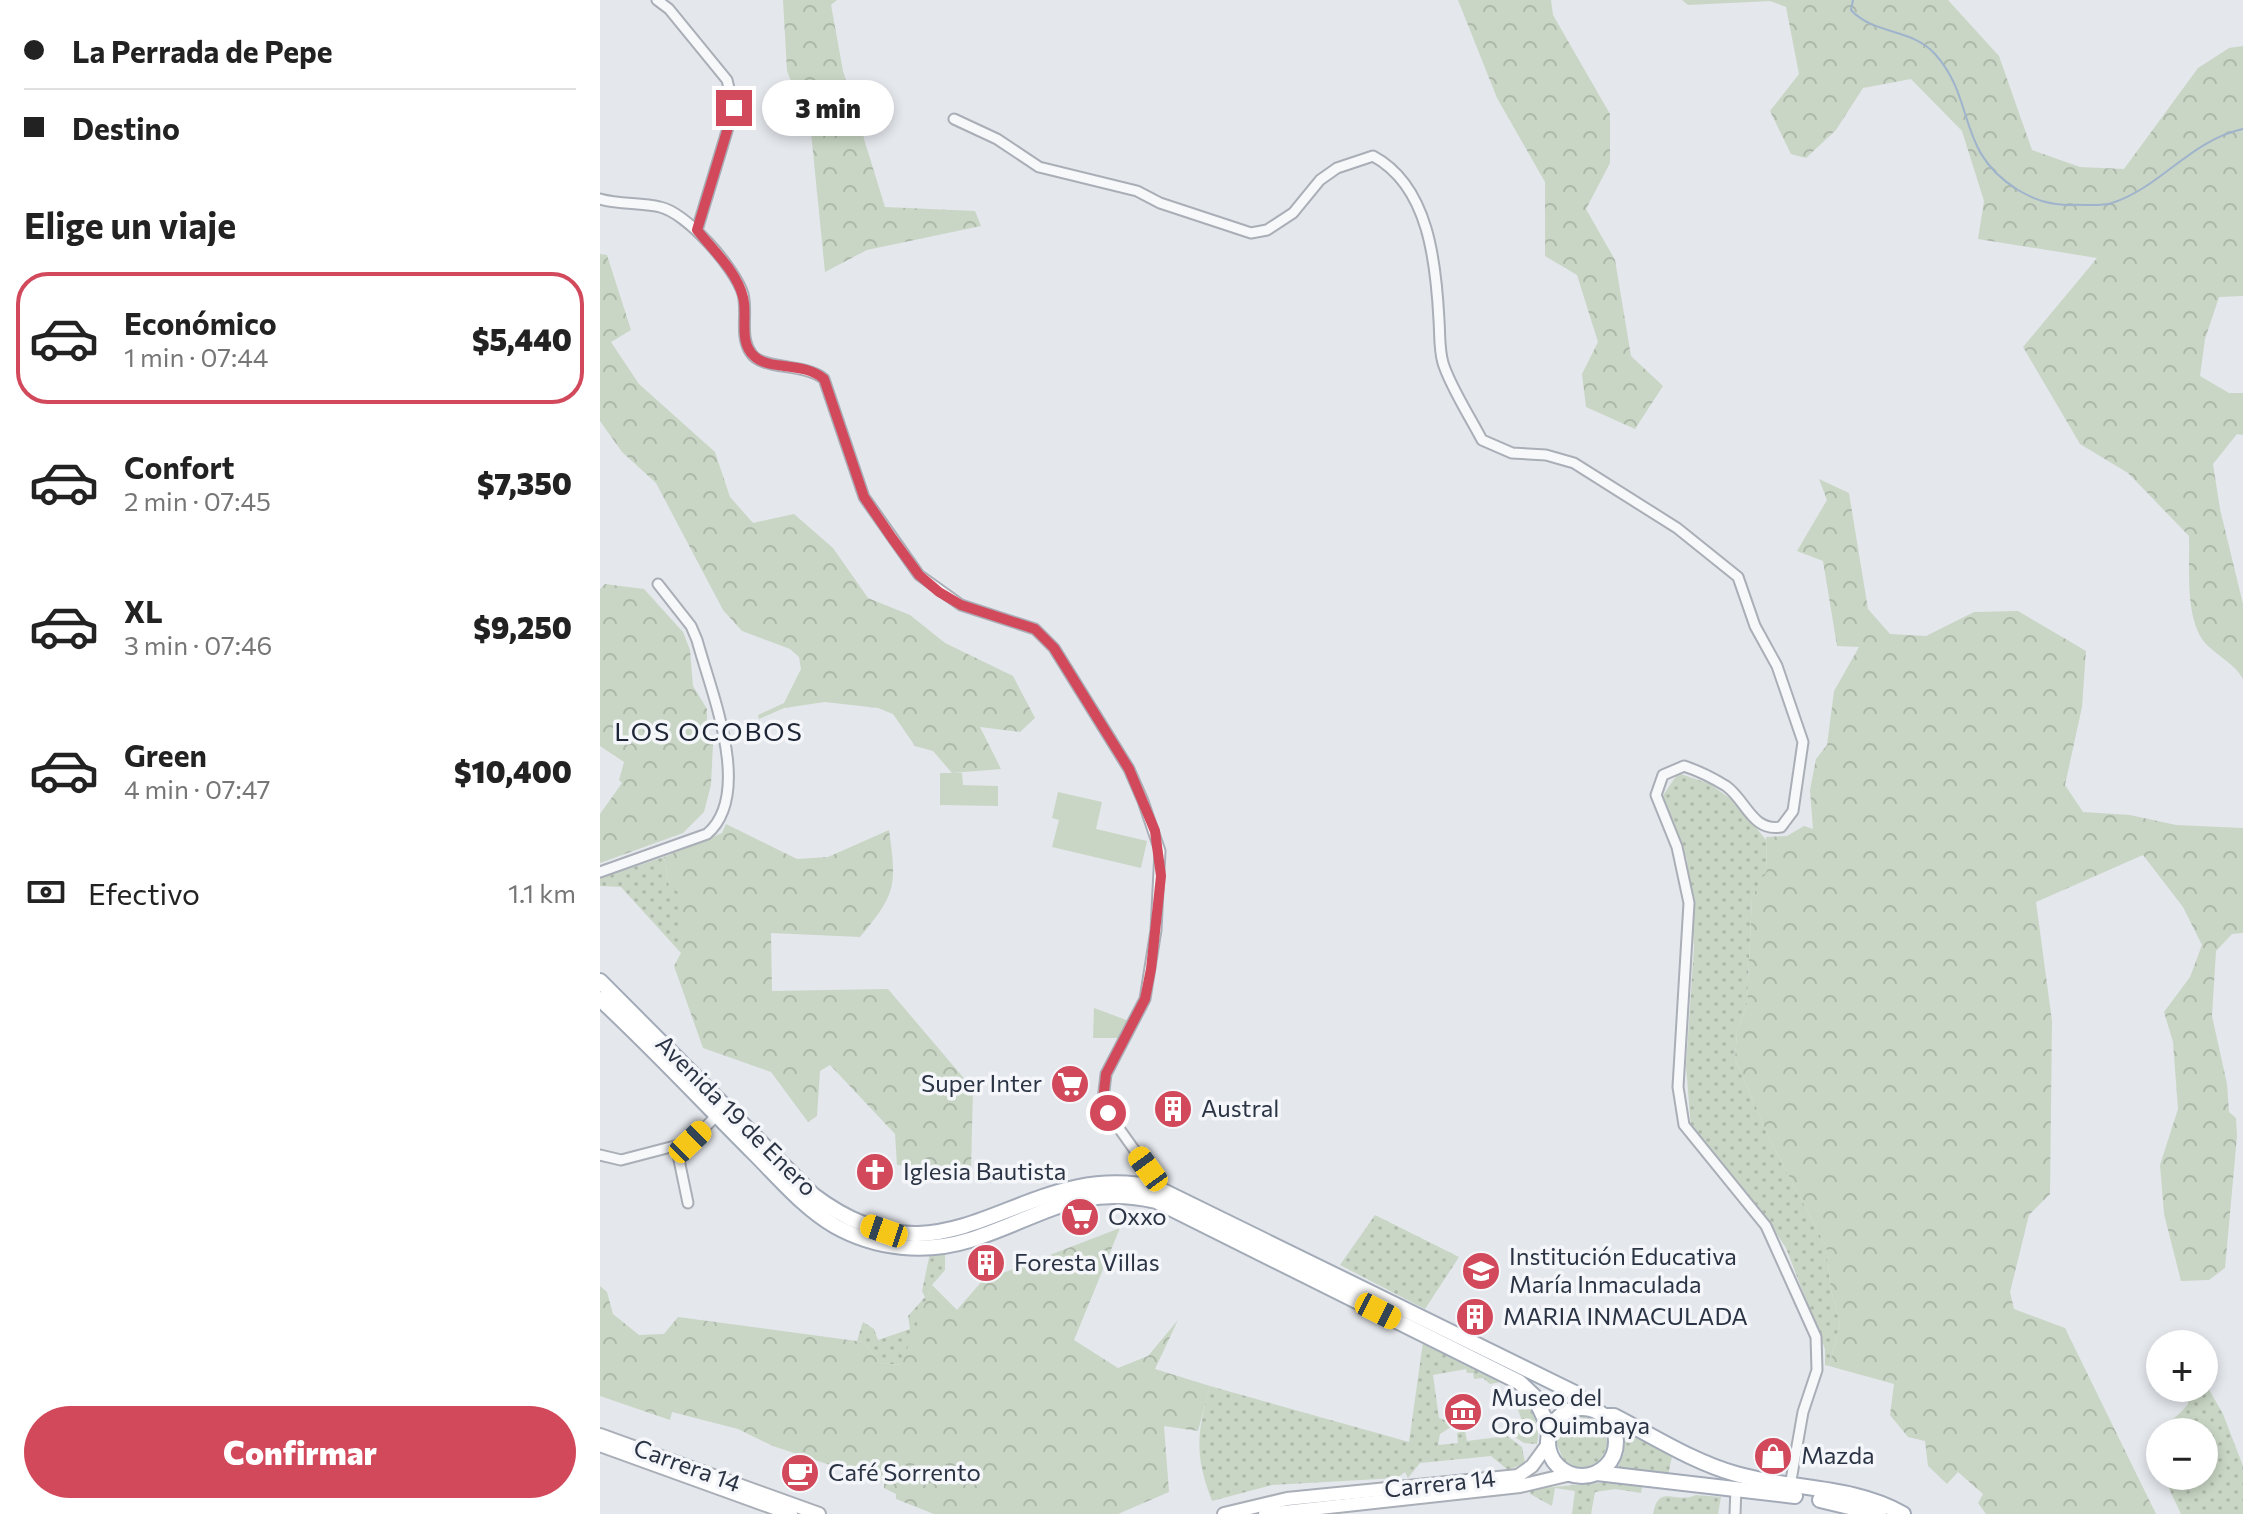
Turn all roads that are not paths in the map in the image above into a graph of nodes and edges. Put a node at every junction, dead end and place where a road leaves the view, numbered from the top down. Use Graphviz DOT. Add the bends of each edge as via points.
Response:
graph roads {
  1 [pos="657,0"];
  2 [pos="954,119"];
  3 [pos="600,199"];
  4 [pos="697,230"];
  5 [pos="658,584"];
  6 [pos="600,872"];
  7 [pos="600,981"];
  8 [pos="600,999"];
  9 [pos="721,1111"];
  10 [pos="690,1142"];
  11 [pos="600,1155"];
  12 [pos="1147,1192"];
  13 [pos="688,1203"];
  14 [pos="1587,1408"];
  15 [pos="1605,1416"];
  16 [pos="600,1435"];
  17 [pos="1549,1437"];
  18 [pos="600,1445"];
  19 [pos="1597,1473"];
  20 [pos="1571,1474"];
  21 [pos="1790,1486"];
  22 [pos="1736,1487"];
  23 [pos="1830,1496"];
  24 [pos="791,1514"];
  25 [pos="819,1514"];
  26 [pos="1224,1514"];
  27 [pos="1265,1514"];
  28 [pos="1735,1514"];
  29 [pos="1879,1514"];
  30 [pos="1903,1514"];
  1 -- 4 [label="street" via="727,80 734,108"];
  2 -- 21 [label="street" via="1039,167 1137,191 1251,233 1267,230 1293,213 1337,168 1373,156 1383,161 1417,204 1435,270 1442,360 1482,440 1512,453 1574,463 1677,528 1738,577 1802,736 1793,811 1781,827 1768,828 1729,788 1684,766 1663,775 1656,795 1677,847 1689,903 1680,1116 1691,1139 1766,1226 1816,1337 1817,1370 1803,1412"];
  3 -- 4 [label="street" via="660,207"];
  4 -- 12 [label="street" via="740,284 751,355 802,367 824,379 864,497 919,575 961,605 1035,629 1054,648 1129,769 1155,831 1161,876 1145,999 1106,1074 1103,1100 1148,1169"];
  5 -- 6 [label="street" via="697,640 724,737 727,808 707,834"];
  7 -- 9 [label="main road, Avenida 19 de Enero"];
  8 -- 9 [label="main road, Avenida 19 de Enero"];
  9 -- 10 [label="street"];
  9 -- 12 [label="main road, Avenida 19 de Enero" via="821,1216 881,1244 950,1245 1077,1198"];
  10 -- 11 [label="street" via="621,1160"];
  10 -- 13 [label="street" via="678,1155"];
  12 -- 14 [label="main road, Avenida 19 de Enero" via="1172,1192 1577,1394"];
  12 -- 17 [label="main road, Avenida 19 de Enero" via="1519,1382 1534,1396"];
  14 -- 15 [label="main road"];
  14 -- 17 [label="main road" via="1562,1414"];
  15 -- 19 [label="main road" via="1616,1447 1612,1460"];
  15 -- 21 [label="main road" via="1712,1466"];
  16 -- 25 [label="main road, Carrera 14"];
  17 -- 20 [label="main road" via="1555,1463"];
  17 -- 26 [label="main road, Carrera 14" via="1532,1466 1518,1476 1287,1499"];
  18 -- 24 [label="main road, Carrera 14"];
  19 -- 20 [label="main road"];
  19 -- 22 [label="main road"];
  20 -- 27 [label="main road, Carrera 14" via="1520,1486"];
  21 -- 23 [label="main road"];
  22 -- 23 [label="main road"];
  22 -- 28 [label="street"];
  23 -- 29 [label="main road"];
  23 -- 30 [label="main road" via="1871,1499"];
}
